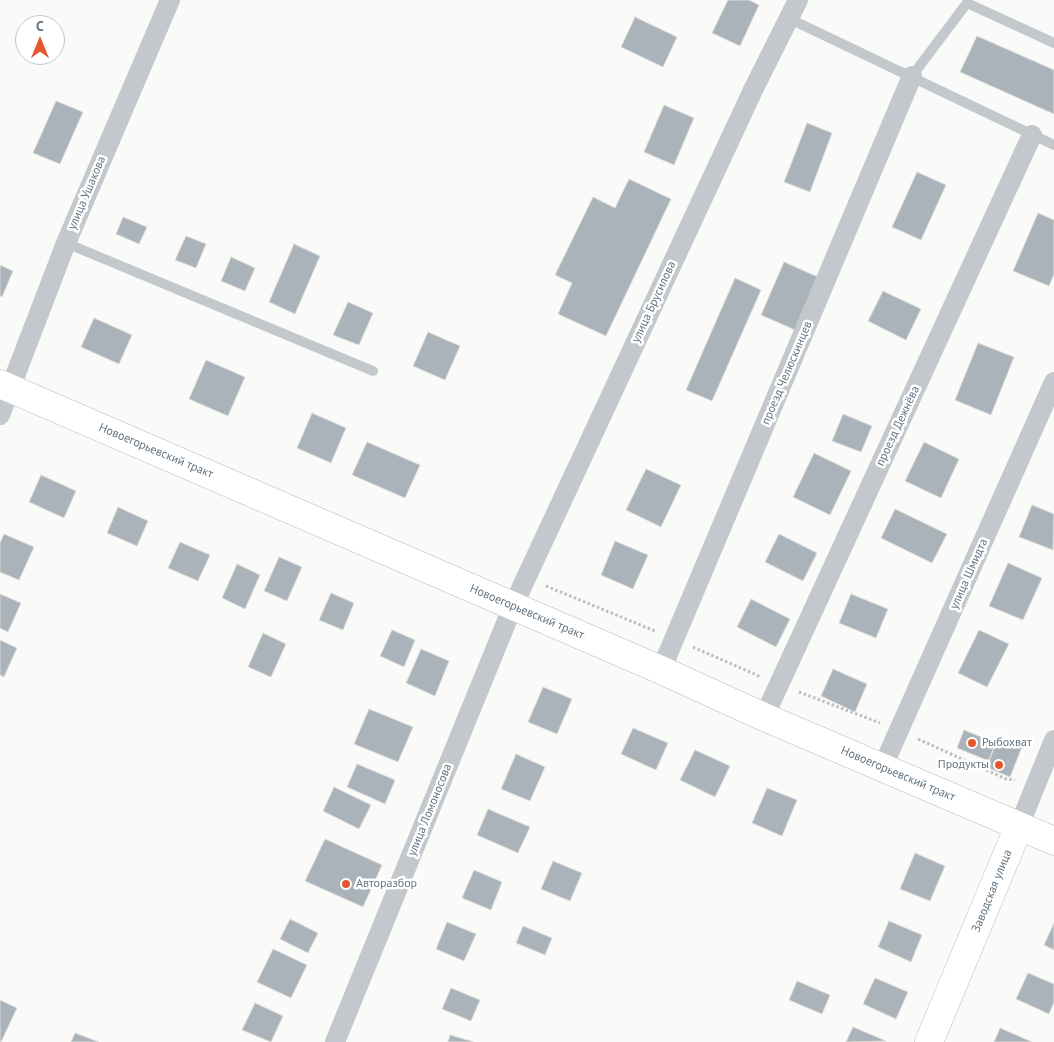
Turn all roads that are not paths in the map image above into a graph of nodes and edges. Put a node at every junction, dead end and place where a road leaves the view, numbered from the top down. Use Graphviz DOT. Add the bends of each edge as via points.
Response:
graph roads {
  1 [pos="170,0"];
  2 [pos="798,0"];
  3 [pos="790,19"];
  4 [pos="1054,43"];
  5 [pos="912,76"];
  6 [pos="1032,135"];
  7 [pos="1054,145"];
  8 [pos="66,242"];
  9 [pos="373,371"];
  10 [pos="1054,382"];
  11 [pos="6,386"];
  12 [pos="0,415"];
  13 [pos="513,606"];
  14 [pos="661,670"];
  15 [pos="764,717"];
  16 [pos="1054,740"];
  17 [pos="883,766"];
  18 [pos="1018,826"];
  19 [pos="1054,841"];
  20 [pos="335,1042"];
  21 [pos="930,1042"];
  1 -- 8 [label="street, улица Ушакова"];
  2 -- 3 [label="street, улица Брусилова"];
  3 -- 5 [label="lane"];
  3 -- 13 [label="street, улица Брусилова" via="753,90"];
  4 -- 5 [label="lane" via="967,3"];
  5 -- 6 [label="lane"];
  5 -- 14 [label="street, проезд Челюскинцев"];
  6 -- 7 [label="lane"];
  6 -- 15 [label="street, проезд Дежнёва"];
  8 -- 9 [label="lane"];
  8 -- 11 [label="street, улица Ушакова"];
  10 -- 17 [label="street, улица Шмидта"];
  11 -- 12 [label="street, улица Ушакова"];
  11 -- 13 [label="main road, Новоегорьевский тракт"];
  13 -- 14 [label="main road, Новоегорьевский тракт"];
  13 -- 20 [label="street, улица Ломоносова"];
  14 -- 15 [label="main road, Новоегорьевский тракт"];
  15 -- 17 [label="main road, Новоегорьевский тракт"];
  16 -- 18 [label="street, Заводская улица"];
  17 -- 18 [label="main road, Новоегорьевский тракт"];
  18 -- 19 [label="main road, Новоегорьевский тракт"];
  18 -- 21 [label="main road, Заводская улица"];
}
